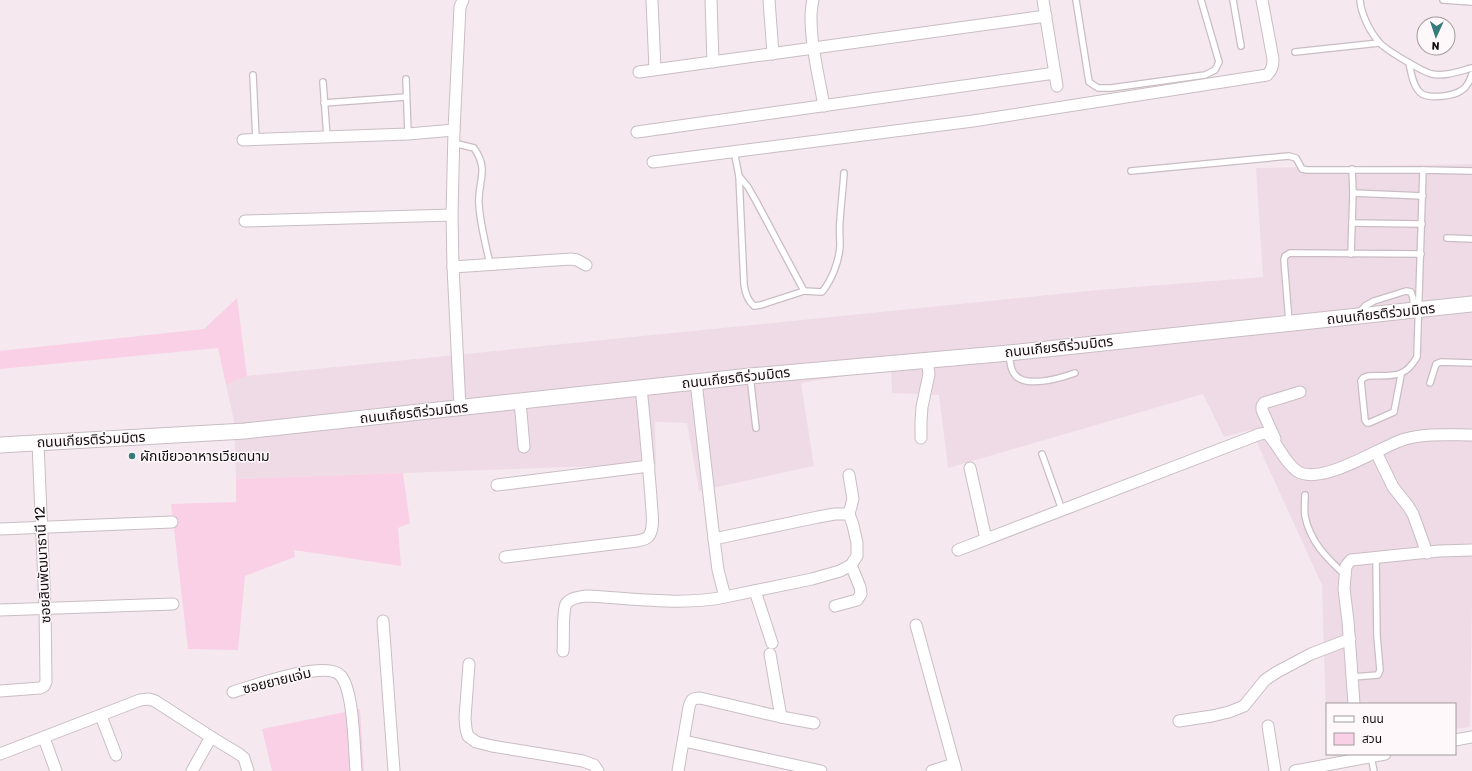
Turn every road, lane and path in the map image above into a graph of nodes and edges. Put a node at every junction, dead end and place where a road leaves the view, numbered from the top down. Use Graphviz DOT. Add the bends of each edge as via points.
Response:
graph roads {
  1 [pos="463,0"];
  2 [pos="652,0"];
  3 [pos="711,0"];
  4 [pos="769,0"];
  5 [pos="813,0"];
  6 [pos="1043,0"];
  7 [pos="1076,0"];
  8 [pos="1201,0"];
  9 [pos="1233,0"];
  10 [pos="1262,0"];
  11 [pos="1360,0"];
  12 [pos="1443,0"];
  13 [pos="1472,2"];
  14 [pos="1046,16"];
  15 [pos="1379,43"];
  16 [pos="1241,46"];
  17 [pos="814,48"];
  18 [pos="1295,52"];
  19 [pos="773,54"];
  20 [pos="713,62"];
  21 [pos="1409,63"];
  22 [pos="1472,68"];
  23 [pos="655,69"];
  24 [pos="639,72"];
  25 [pos="1055,73"];
  26 [pos="1472,74"];
  27 [pos="253,75"];
  28 [pos="406,79"];
  29 [pos="323,82"];
  30 [pos="1058,86"];
  31 [pos="406,97"];
  32 [pos="324,103"];
  33 [pos="824,106"];
  34 [pos="454,130"];
  35 [pos="637,132"];
  36 [pos="408,134"];
  37 [pos="327,137"];
  38 [pos="256,139"];
  39 [pos="243,140"];
  40 [pos="454,143"];
  41 [pos="734,151"];
  42 [pos="653,162"];
  43 [pos="1352,169"];
  44 [pos="1423,170"];
  45 [pos="1131,171"];
  46 [pos="1472,171"];
  47 [pos="844,173"];
  48 [pos="739,176"];
  49 [pos="1353,193"];
  50 [pos="1423,196"];
  51 [pos="452,215"];
  52 [pos="245,221"];
  53 [pos="1352,223"];
  54 [pos="1422,224"];
  55 [pos="1447,238"];
  56 [pos="1472,239"];
  57 [pos="1351,254"];
  58 [pos="1421,254"];
  59 [pos="490,264"];
  60 [pos="586,265"];
  61 [pos="453,267"];
  62 [pos="804,291"];
  63 [pos="1472,304"];
  64 [pos="1417,310"];
  65 [pos="1357,316"];
  66 [pos="1289,323"];
  67 [pos="1009,353"];
  68 [pos="927,360"];
  69 [pos="1472,363"];
  70 [pos="1075,373"];
  71 [pos="1400,375"];
  72 [pos="750,376"];
  73 [pos="696,382"];
  74 [pos="1430,383"];
  75 [pos="641,388"];
  76 [pos="1300,392"];
  77 [pos="520,401"];
  78 [pos="460,408"];
  79 [pos="756,428"];
  80 [pos="1472,435"];
  81 [pos="921,438"];
  82 [pos="38,443"];
  83 [pos="0,445"];
  84 [pos="524,447"];
  85 [pos="1278,447"];
  86 [pos="1376,452"];
  87 [pos="1042,454"];
  88 [pos="649,466"];
  89 [pos="970,468"];
  90 [pos="849,474"];
  91 [pos="497,485"];
  92 [pos="1305,494"];
  93 [pos="1062,510"];
  94 [pos="849,514"];
  95 [pos="172,522"];
  96 [pos="41,528"];
  97 [pos="0,529"];
  98 [pos="714,539"];
  99 [pos="986,539"];
  100 [pos="958,550"];
  101 [pos="1472,550"];
  102 [pos="1427,553"];
  103 [pos="505,557"];
  104 [pos="1376,558"];
  105 [pos="851,565"];
  106 [pos="1346,575"];
  107 [pos="755,591"];
  108 [pos="725,597"];
  109 [pos="173,604"];
  110 [pos="835,606"];
  111 [pos="45,608"];
  112 [pos="0,610"];
  113 [pos="383,622"];
  114 [pos="916,625"];
  115 [pos="1350,638"];
  116 [pos="772,643"];
  117 [pos="564,651"];
  118 [pos="770,654"];
  119 [pos="469,664"];
  120 [pos="1352,677"];
  121 [pos="0,691"];
  122 [pos="234,692"];
  123 [pos="1354,703"];
  124 [pos="101,716"];
  125 [pos="781,717"];
  126 [pos="1179,721"];
  127 [pos="814,723"];
  128 [pos="1268,726"];
  129 [pos="211,737"];
  130 [pos="1472,737"];
  131 [pos="44,738"];
  132 [pos="1456,740"];
  133 [pos="684,741"];
  134 [pos="0,754"];
  135 [pos="116,755"];
  136 [pos="1380,755"];
  137 [pos="1356,757"];
  138 [pos="1371,757"];
  139 [pos="955,768"];
  140 [pos="56,771"];
  141 [pos="192,771"];
  142 [pos="248,771"];
  143 [pos="356,771"];
  144 [pos="394,771"];
  145 [pos="598,771"];
  146 [pos="678,771"];
  147 [pos="821,771"];
  148 [pos="932,771"];
  149 [pos="1275,771"];
  150 [pos="1295,771"];
  151 [pos="1374,771"];
  1 -- 34 [label="street" via="460,7"];
  2 -- 23 [label="street"];
  3 -- 20 [label="street"];
  4 -- 19 [label="street"];
  5 -- 17 [label="street" via="811,17"];
  6 -- 14 [label="street"];
  7 -- 8 [label="lane" via="1089,82 1098,88 1111,88 1205,75 1215,70 1219,62"];
  9 -- 16 [label="lane"];
  10 -- 41 [label="street" via="1273,59 1271,72 1267,75 981,120"];
  11 -- 15 [label="lane" via="1369,27"];
  12 -- 13 [label="lane"];
  14 -- 17 [label="street"];
  14 -- 25 [label="street"];
  15 -- 18 [label="lane"];
  15 -- 21 [label="lane"];
  17 -- 19 [label="street"];
  17 -- 33 [label="street"];
  19 -- 20 [label="street"];
  20 -- 23 [label="street"];
  21 -- 22 [label="lane" via="1432,74"];
  21 -- 26 [label="lane" via="1414,85 1422,94 1436,98 1462,91"];
  23 -- 24 [label="street"];
  25 -- 30 [label="street"];
  25 -- 33 [label="street"];
  27 -- 38 [label="lane"];
  28 -- 31 [label="lane"];
  29 -- 32 [label="lane"];
  31 -- 32 [label="lane"];
  31 -- 36 [label="lane"];
  32 -- 37 [label="lane"];
  33 -- 35 [label="street"];
  34 -- 36 [label="street"];
  34 -- 40 [label="street"];
  36 -- 37 [label="street"];
  37 -- 38 [label="street"];
  38 -- 39 [label="street"];
  40 -- 51 [label="street"];
  40 -- 59 [label="lane" via="474,148 483,166 478,205"];
  41 -- 42 [label="street"];
  41 -- 48 [label="lane"];
  43 -- 44 [label="lane"];
  43 -- 45 [label="lane" via="1304,170 1296,158 1289,156"];
  43 -- 49 [label="lane"];
  44 -- 46 [label="lane"];
  44 -- 50 [label="lane"];
  47 -- 62 [label="lane" via="840,247 834,268 822,292"];
  48 -- 62 [label="lane" via="756,201"];
  48 -- 62 [label="lane" via="744,284 750,302 754,306 761,305"];
  49 -- 50 [label="lane"];
  49 -- 53 [label="lane"];
  50 -- 54 [label="lane"];
  51 -- 52 [label="street"];
  51 -- 61 [label="street"];
  53 -- 54 [label="lane"];
  53 -- 57 [label="lane"];
  54 -- 58 [label="lane"];
  55 -- 56 [label="lane"];
  57 -- 58 [label="lane"];
  57 -- 66 [label="lane" via="1290,253 1285,256"];
  58 -- 64 [label="lane"];
  59 -- 60 [label="street" via="571,259"];
  59 -- 61 [label="street"];
  61 -- 78 [label="street"];
  63 -- 64 [label="street, ถนนเกียรติร่วมมิตร"];
  64 -- 65 [label="street, ถนนเกียรติร่วมมิตร"];
  64 -- 65 [label="lane" via="1411,292 1406,291 1374,301 1365,306"];
  64 -- 71 [label="lane" via="1417,357 1412,366"];
  65 -- 66 [label="street, ถนนเกียรติร่วมมิตร"];
  66 -- 67 [label="street, ถนนเกียรติร่วมมิตร"];
  67 -- 68 [label="street, ถนนเกียรติร่วมมิตร"];
  67 -- 70 [label="lane" via="1013,372 1023,382 1062,378"];
  68 -- 72 [label="street, ถนนเกียรติร่วมมิตร"];
  68 -- 81 [label="street" via="929,374 921,414"];
  69 -- 74 [label="lane" via="1436,364"];
  71 -- 71 [label="lane" via="1394,412 1367,423 1361,381 1368,376"];
  72 -- 73 [label="street, ถนนเกียรติร่วมมิตร"];
  72 -- 79 [label="lane"];
  73 -- 75 [label="street, ถนนเกียรติร่วมมิตร"];
  73 -- 98 [label="street"];
  75 -- 77 [label="street, ถนนเกียรติร่วมมิตร"];
  75 -- 88 [label="street"];
  76 -- 85 [label="street" via="1264,403 1262,406"];
  77 -- 78 [label="street, ถนนเกียรติร่วมมิตร"];
  77 -- 84 [label="street"];
  78 -- 82 [label="street, ถนนเกียรติร่วมมิตร" via="245,431"];
  80 -- 86 [label="street" via="1418,436 1404,439"];
  82 -- 83 [label="street, ถนนเกียรติร่วมมิตร"];
  82 -- 96 [label="street, ซอยสินพัฒนาธานี 12"];
  85 -- 86 [label="street" via="1290,465 1298,472 1309,476 1335,470"];
  85 -- 93 [label="street" via="1267,433 1260,434"];
  86 -- 102 [label="street" via="1393,487 1413,514"];
  87 -- 93 [label="lane"];
  88 -- 91 [label="street"];
  88 -- 103 [label="street" via="652,528 650,536 637,541"];
  89 -- 99 [label="street"];
  90 -- 94 [label="street" via="853,499"];
  92 -- 106 [label="lane" via="1305,516 1311,536 1323,554"];
  93 -- 99 [label="street"];
  94 -- 98 [label="street" via="818,517"];
  94 -- 105 [label="street" via="857,543 856,556"];
  95 -- 96 [label="street"];
  96 -- 97 [label="street"];
  96 -- 111 [label="street, ซอยสินพัฒนาธานี 12"];
  98 -- 108 [label="street"];
  99 -- 100 [label="street"];
  101 -- 102 [label="street"];
  102 -- 104 [label="street"];
  104 -- 106 [label="street" via="1351,560 1346,566"];
  104 -- 120 [label="lane" via="1380,670 1378,674"];
  105 -- 107 [label="street" via="812,579"];
  105 -- 110 [label="street" via="861,594 857,600"];
  106 -- 115 [label="street" via="1344,589"];
  107 -- 108 [label="street"];
  107 -- 116 [label="street"];
  108 -- 117 [label="street" via="705,601 573,598 566,604 564,612"];
  109 -- 111 [label="street"];
  111 -- 112 [label="street"];
  111 -- 121 [label="street, ซอยสินพัฒนาธานี 12" via="47,676 44,686"];
  113 -- 144 [label="street"];
  114 -- 139 [label="street"];
  115 -- 120 [label="street"];
  115 -- 126 [label="street" via="1277,672 1265,680 1244,706 1212,716"];
  118 -- 125 [label="street"];
  119 -- 145 [label="street" via="465,718 468,736 476,742 492,746 582,761 594,765"];
  120 -- 123 [label="street"];
  122 -- 143 [label="street, ซอยยายแจ่ม" via="281,677 311,671 336,671 347,685 350,697"];
  124 -- 129 [label="street" via="140,700 149,699"];
  124 -- 131 [label="street"];
  124 -- 135 [label="street"];
  125 -- 127 [label="street"];
  125 -- 133 [label="street" via="694,698 689,707"];
  128 -- 149 [label="street"];
  129 -- 141 [label="street"];
  129 -- 142 [label="street" via="244,758"];
  130 -- 132 [label="street"];
  131 -- 134 [label="street"];
  131 -- 140 [label="street"];
  133 -- 146 [label="street"];
  133 -- 147 [label="street"];
  136 -- 138 [label="street"];
  137 -- 138 [label="street"];
  137 -- 150 [label="street"];
  138 -- 151 [label="lane"];
  139 -- 148 [label="street"];
}
